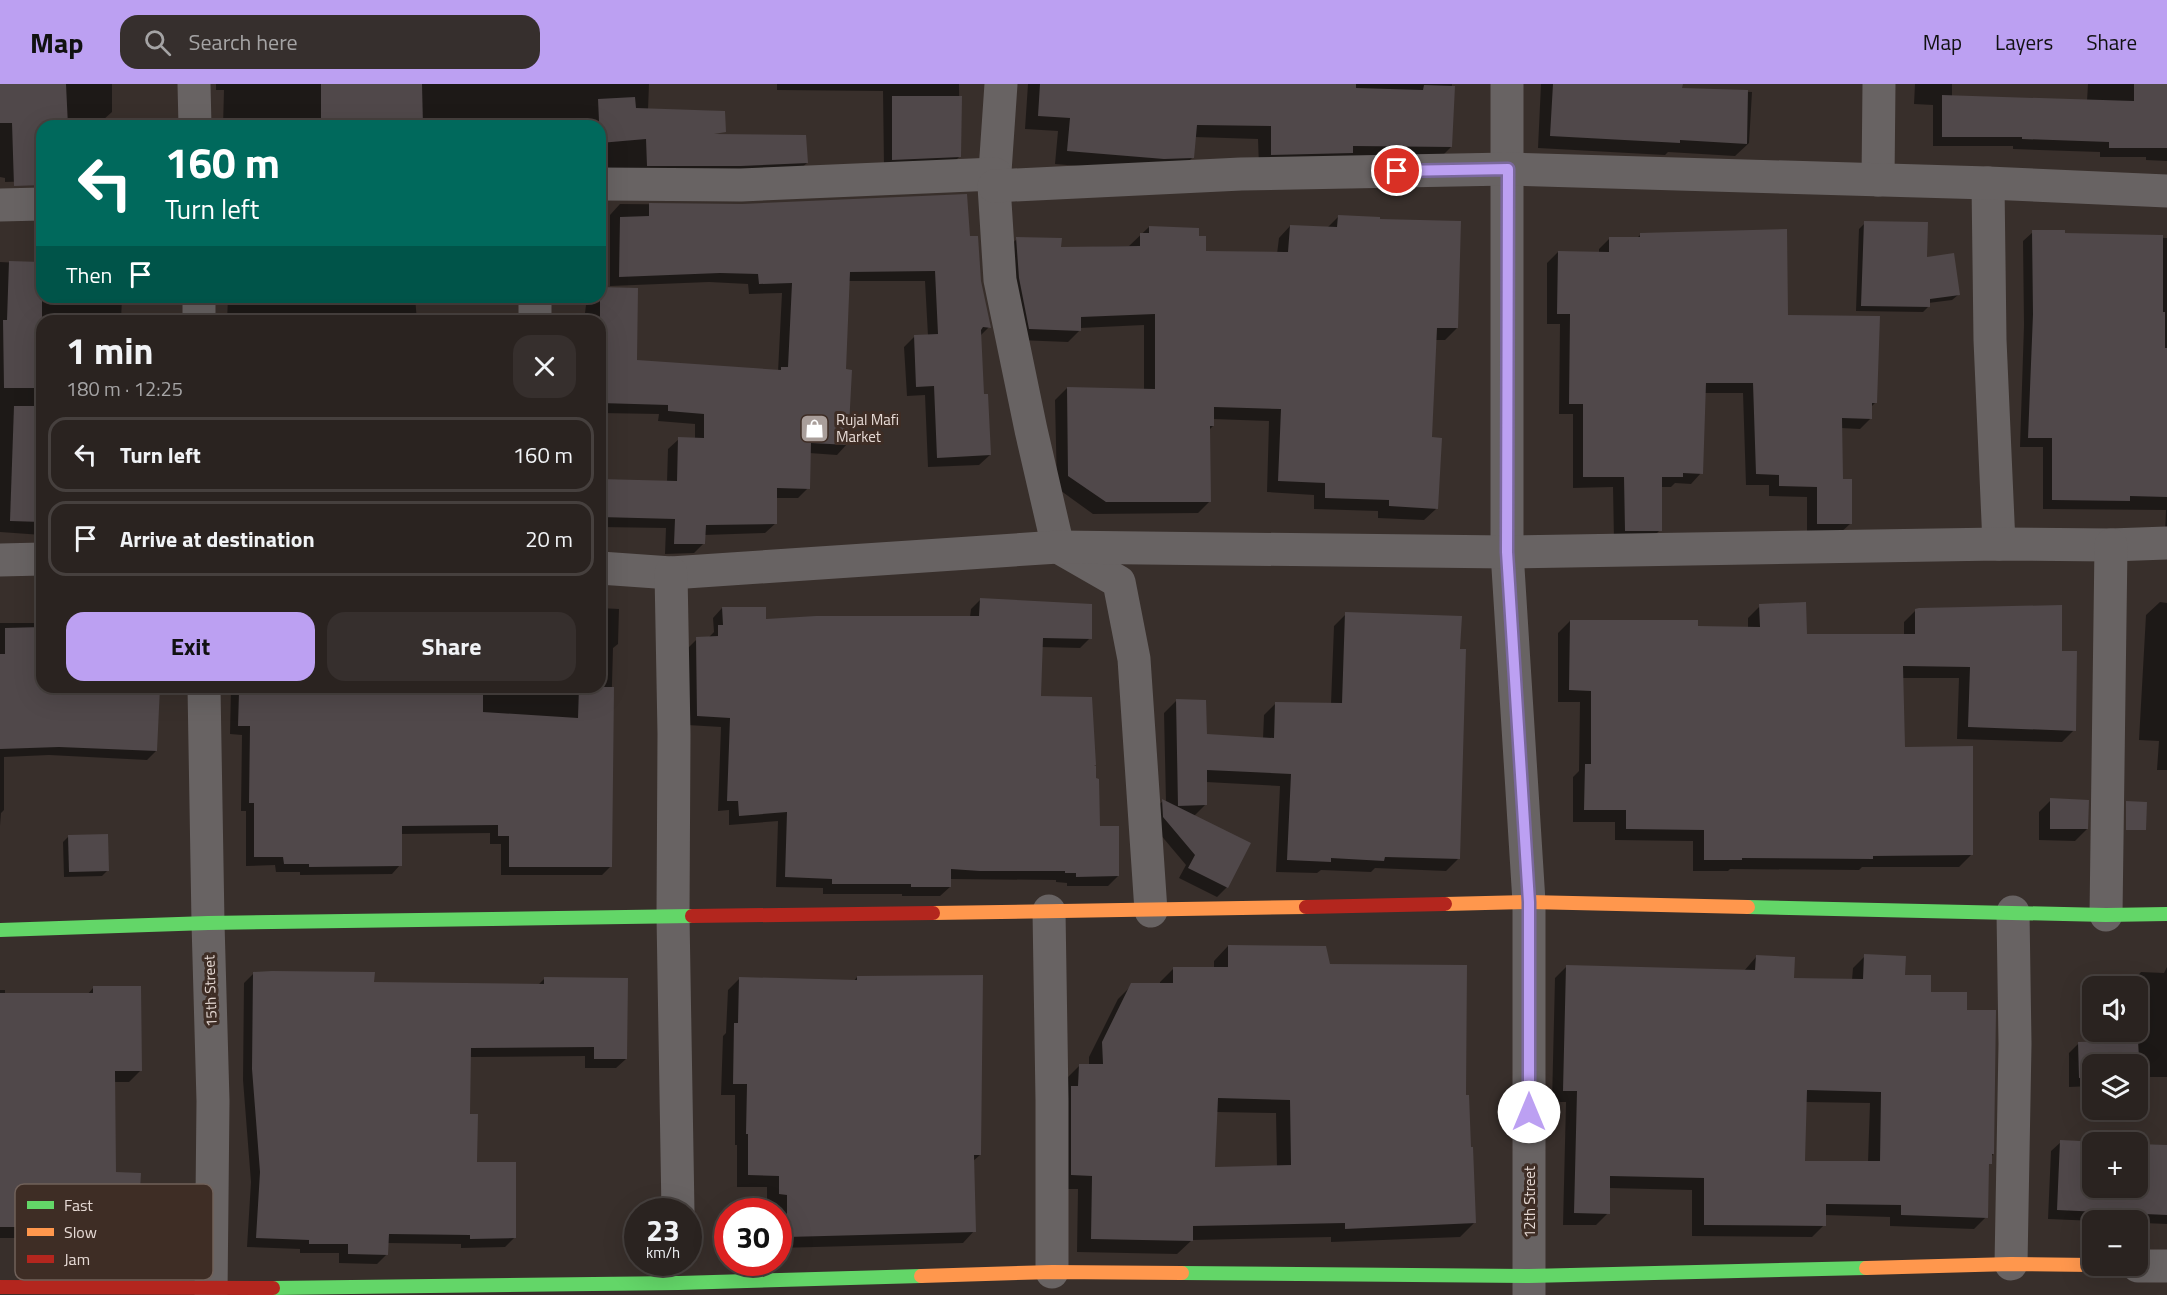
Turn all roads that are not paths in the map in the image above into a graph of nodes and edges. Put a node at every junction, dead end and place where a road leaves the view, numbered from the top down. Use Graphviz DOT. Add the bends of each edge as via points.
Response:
graph roads {
  1 [pos="194,84"];
  2 [pos="1001,84"];
  3 [pos="1507,84"];
  4 [pos="1879,84"];
  5 [pos="195,120"];
  6 [pos="1508,169"];
  7 [pos="995,180"];
  8 [pos="1878,180"];
  9 [pos="1988,183"];
  10 [pos="606,184"];
  11 [pos="2167,191"];
  12 [pos="36,204"];
  13 [pos="0,205"];
  14 [pos="1999,543"];
  15 [pos="2167,543"];
  16 [pos="2111,545"];
  17 [pos="1058,548"];
  18 [pos="1507,552"];
  19 [pos="36,559"];
  20 [pos="0,560"];
  21 [pos="606,568"];
  22 [pos="671,573"];
  23 [pos="204,693"];
  24 [pos="1529,902"];
  25 [pos="1049,911"];
  26 [pos="1151,911"];
  27 [pos="2013,912"];
  28 [pos="2167,914"];
  29 [pos="2106,915"];
  30 [pos="674,916"];
  31 [pos="208,923"];
  32 [pos="0,930"];
  33 [pos="212,1184"];
  34 [pos="678,1198"];
  35 [pos="2011,1264"];
  36 [pos="2082,1265"];
  37 [pos="2148,1266"];
  38 [pos="2167,1266"];
  39 [pos="1052,1272"];
  40 [pos="680,1280"];
  41 [pos="1529,1286"];
  42 [pos="0,1287"];
  43 [pos="211,1292"];
  1 -- 5 [label="street"];
  2 -- 7 [label="street"];
  3 -- 6 [label="street, 12th Street"];
  4 -- 8 [label="street"];
  6 -- 7 [label="street"];
  6 -- 8 [label="street"];
  6 -- 18 [label="street, 12th Street"];
  7 -- 10 [label="street"];
  7 -- 17 [label="street" via="1000,280"];
  8 -- 9 [label="street"];
  9 -- 11 [label="street"];
  9 -- 14 [label="street"];
  12 -- 13 [label="street"];
  14 -- 16 [label="street"];
  14 -- 18 [label="street"];
  15 -- 16 [label="street"];
  16 -- 29 [label="street"];
  17 -- 18 [label="street"];
  17 -- 22 [label="street"];
  17 -- 26 [label="street" via="1119,582 1134,658"];
  18 -- 24 [label="street, 12th Street"];
  19 -- 20 [label="street"];
  21 -- 22 [label="street"];
  22 -- 30 [label="street"];
  23 -- 31 [label="street, 15th Street"];
  24 -- 26 [label="street"];
  24 -- 27 [label="street"];
  24 -- 41 [label="street, 12th Street"];
  25 -- 26 [label="street"];
  25 -- 30 [label="street"];
  25 -- 39 [label="street"];
  27 -- 29 [label="street"];
  27 -- 35 [label="street"];
  28 -- 29 [label="street"];
  30 -- 31 [label="street"];
  30 -- 34 [label="street"];
  31 -- 32 [label="street"];
  31 -- 33 [label="street, 15th Street"];
  35 -- 36 [label="street"];
  35 -- 41 [label="street"];
  37 -- 38 [label="street"];
  39 -- 40 [label="street"];
  39 -- 41 [label="street"];
  40 -- 43 [label="street"];
  42 -- 43 [label="street"];
}
